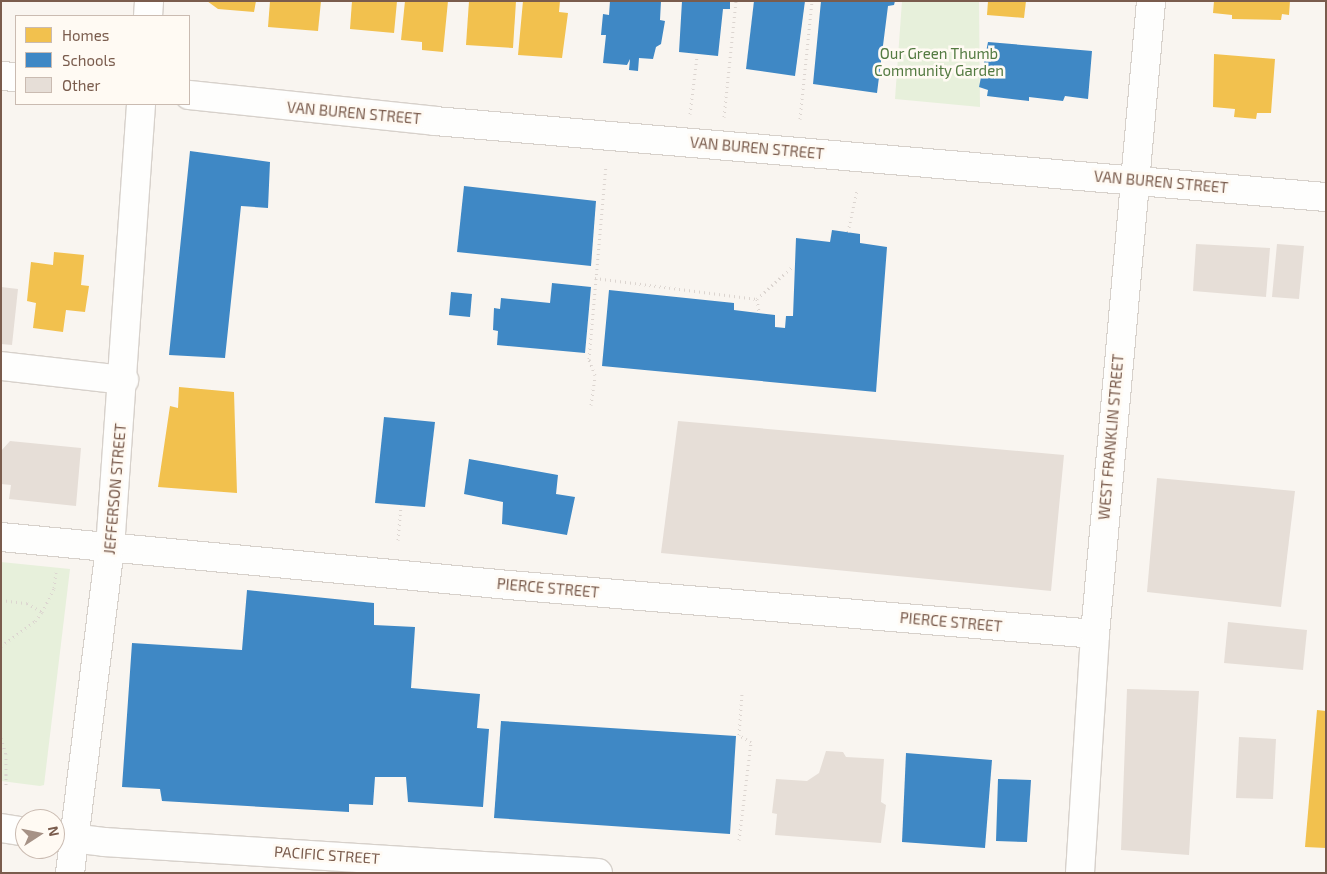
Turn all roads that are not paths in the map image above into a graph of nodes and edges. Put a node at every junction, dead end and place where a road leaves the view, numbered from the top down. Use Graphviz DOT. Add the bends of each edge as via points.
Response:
graph roads {
  1 [pos="149,1"];
  2 [pos="1151,1"];
  3 [pos="148,15"];
  4 [pos="1,76"];
  5 [pos="15,77"];
  6 [pos="190,94"];
  7 [pos="141,105"];
  8 [pos="1133,179"];
  9 [pos="1326,197"];
  10 [pos="1,366"];
  11 [pos="124,380"];
  12 [pos="1,537"];
  13 [pos="110,548"];
  14 [pos="1095,634"];
  15 [pos="1,828"];
  16 [pos="15,830"];
  17 [pos="65,837"];
  18 [pos="70,873"];
  19 [pos="598,873"];
  20 [pos="1080,873"];
  1 -- 3 [label="street"];
  2 -- 8 [label="street, WEST FRANKLIN STREET"];
  4 -- 5 [label="street"];
  6 -- 8 [label="street, VAN BUREN STREET" via="280,106"];
  7 -- 11 [label="street, JEFFERSON STREET"];
  8 -- 9 [label="street, VAN BUREN STREET"];
  8 -- 14 [label="street, WEST FRANKLIN STREET"];
  10 -- 11 [label="street"];
  11 -- 13 [label="street, JEFFERSON STREET"];
  12 -- 13 [label="street, PIERCE STREET"];
  13 -- 14 [label="street, PIERCE STREET"];
  13 -- 17 [label="street, JEFFERSON STREET"];
  14 -- 20 [label="street, WEST FRANKLIN STREET"];
  15 -- 16 [label="street"];
  17 -- 18 [label="street, JEFFERSON STREET"];
  17 -- 19 [label="street, PACIFIC STREET"];
}
